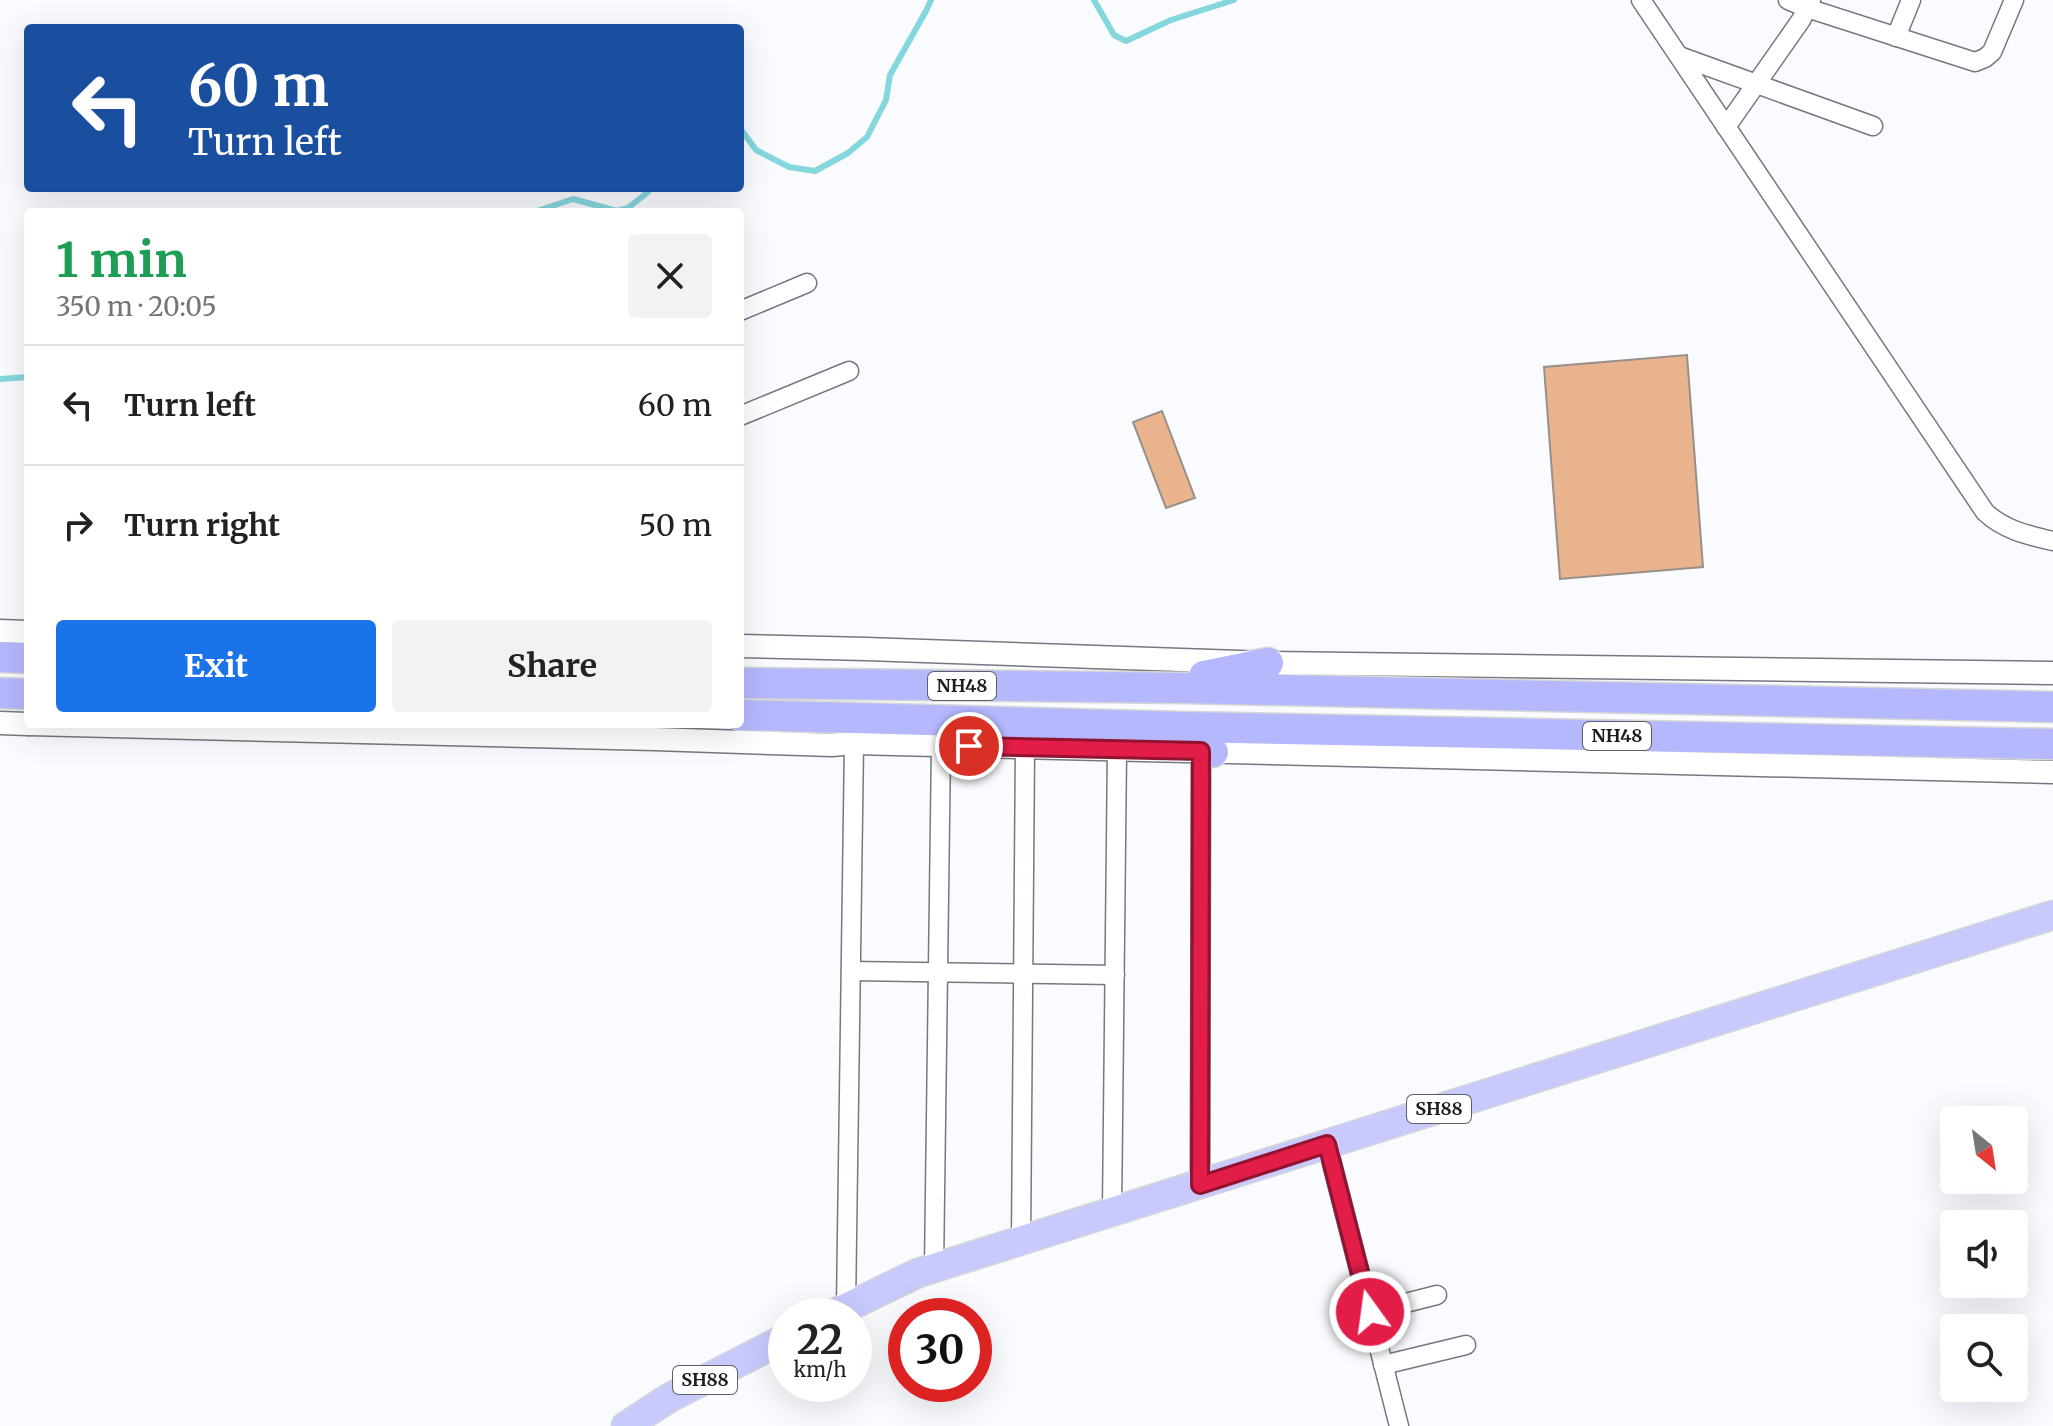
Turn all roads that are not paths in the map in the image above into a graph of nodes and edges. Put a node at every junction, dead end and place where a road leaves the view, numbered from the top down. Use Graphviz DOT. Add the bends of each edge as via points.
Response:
graph roads {
  1 [pos="1641,0"];
  2 [pos="1788,0"];
  3 [pos="1911,0"];
  4 [pos="2014,0"];
  5 [pos="1809,4"];
  6 [pos="1896,37"];
  7 [pos="1679,56"];
  8 [pos="1755,84"];
  9 [pos="1873,126"];
  10 [pos="1726,127"];
  11 [pos="807,283"];
  12 [pos="744,309"];
  13 [pos="849,371"];
  14 [pos="744,414"];
  15 [pos="2053,541"];
  16 [pos="0,631"];
  17 [pos="24,632"];
  18 [pos="744,646"];
  19 [pos="0,657"];
  20 [pos="24,658"];
  21 [pos="1268,663"];
  22 [pos="2053,673"];
  23 [pos="744,683"];
  24 [pos="1151,687"];
  25 [pos="0,693"];
  26 [pos="24,694"];
  27 [pos="2053,707"];
  28 [pos="744,715"];
  29 [pos="0,723"];
  30 [pos="24,724"];
  31 [pos="1143,726"];
  32 [pos="195,728"];
  33 [pos="854,743"];
  34 [pos="2053,744"];
  35 [pos="941,745"];
  36 [pos="1025,747"];
  37 [pos="1117,749"];
  38 [pos="1207,751"];
  39 [pos="2053,772"];
  40 [pos="2053,915"];
  41 [pos="851,971"];
  42 [pos="938,973"];
  43 [pos="1023,974"];
  44 [pos="1115,975"];
  45 [pos="1327,1144"];
  46 [pos="1200,1185"];
  47 [pos="1112,1212"];
  48 [pos="1021,1241"];
  49 [pos="934,1269"];
  50 [pos="1437,1295"];
  51 [pos="839,1298"];
  52 [pos="867,1298"];
  53 [pos="1370,1312"];
  54 [pos="1466,1345"];
  55 [pos="768,1347"];
  56 [pos="1383,1365"];
  57 [pos="626,1426"];
  58 [pos="1399,1426"];
  1 -- 7 [label="street"];
  2 -- 5 [label="street"];
  3 -- 6 [label="street"];
  4 -- 6 [label="street" via="1992,52 1975,62"];
  5 -- 6 [label="street"];
  5 -- 8 [label="street"];
  7 -- 8 [label="street"];
  7 -- 10 [label="street"];
  8 -- 9 [label="street"];
  8 -- 10 [label="street"];
  10 -- 15 [label="street" via="1985,512 2018,533"];
  11 -- 12 [label="street"];
  13 -- 14 [label="street"];
  16 -- 17 [label="street"];
  18 -- 21 [label="street"];
  19 -- 20 [label="highway"];
  21 -- 22 [label="street"];
  21 -- 24 [label="highway"];
  23 -- 24 [label="highway, NH48"];
  24 -- 27 [label="highway, NH48"];
  25 -- 26 [label="highway"];
  28 -- 31 [label="highway, NH48"];
  29 -- 30 [label="street"];
  31 -- 34 [label="highway, NH48"];
  31 -- 38 [label="highway"];
  32 -- 33 [label="street"];
  33 -- 35 [label="street"];
  33 -- 41 [label="street"];
  35 -- 36 [label="street"];
  35 -- 42 [label="street"];
  36 -- 37 [label="street"];
  36 -- 43 [label="street"];
  37 -- 38 [label="street"];
  37 -- 44 [label="street"];
  38 -- 39 [label="street"];
  38 -- 46 [label="street"];
  40 -- 45 [label="main road, SH88"];
  41 -- 42 [label="street"];
  41 -- 51 [label="street"];
  42 -- 43 [label="street"];
  42 -- 49 [label="street"];
  43 -- 44 [label="street"];
  43 -- 48 [label="street"];
  44 -- 47 [label="street"];
  45 -- 46 [label="main road, SH88"];
  45 -- 53 [label="street"];
  46 -- 47 [label="main road, SH88"];
  47 -- 48 [label="main road, SH88"];
  48 -- 49 [label="main road, SH88"];
  49 -- 52 [label="main road, SH88"];
  50 -- 53 [label="street"];
  53 -- 56 [label="street"];
  54 -- 56 [label="street"];
  55 -- 57 [label="main road, SH88"];
  56 -- 58 [label="street"];
}
